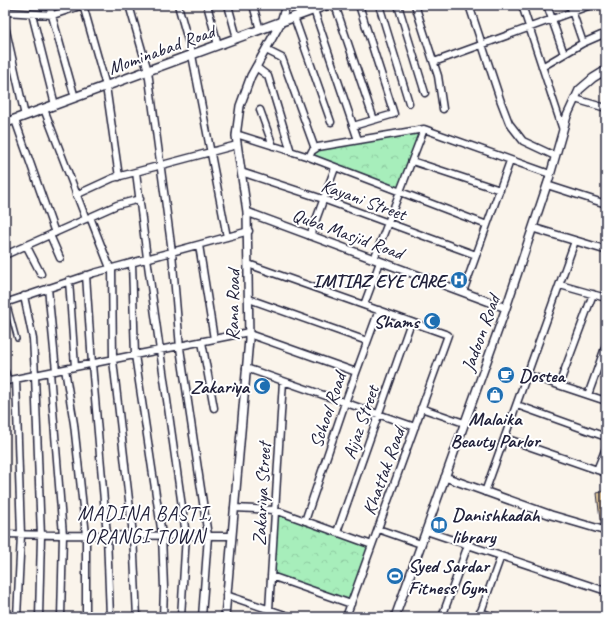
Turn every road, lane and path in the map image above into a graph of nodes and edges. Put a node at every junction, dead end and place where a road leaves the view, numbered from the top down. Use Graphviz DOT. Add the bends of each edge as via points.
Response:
graph roads {
  1 [pos="49,5"];
  2 [pos="82,5"];
  3 [pos="129,5"];
  4 [pos="178,5"];
  5 [pos="207,5"];
  6 [pos="228,5"];
  7 [pos="253,5"];
  8 [pos="286,5"];
  9 [pos="327,5"];
  10 [pos="335,5"];
  11 [pos="359,5"];
  12 [pos="379,5"];
  13 [pos="398,5"];
  14 [pos="415,5"];
  15 [pos="469,5"];
  16 [pos="522,5"];
  17 [pos="546,5"];
  18 [pos="570,5"];
  19 [pos="591,5"];
  20 [pos="314,10"];
  21 [pos="5,12"];
  22 [pos="572,12"];
  23 [pos="32,14"];
  24 [pos="52,15"];
  25 [pos="294,17"];
  26 [pos="552,19"];
  27 [pos="281,22"];
  28 [pos="5,26"];
  29 [pos="529,27"];
  30 [pos="260,30"];
  31 [pos="606,33"];
  32 [pos="237,38"];
  33 [pos="583,43"];
  34 [pos="218,45"];
  35 [pos="482,45"];
  36 [pos="266,50"];
  37 [pos="564,54"];
  38 [pos="192,55"];
  39 [pos="434,62"];
  40 [pos="256,67"];
  41 [pos="542,67"];
  42 [pos="606,70"];
  43 [pos="148,71"];
  44 [pos="106,86"];
  45 [pos="425,93"];
  46 [pos="75,98"];
  47 [pos="575,99"];
  48 [pos="409,103"];
  49 [pos="55,105"];
  50 [pos="606,108"];
  51 [pos="44,109"];
  52 [pos="443,109"];
  53 [pos="260,110"];
  54 [pos="25,116"];
  55 [pos="15,120"];
  56 [pos="374,120"];
  57 [pos="331,122"];
  58 [pos="5,123"];
  59 [pos="353,126"];
  60 [pos="424,130"];
  61 [pos="563,130"];
  62 [pos="236,134"];
  63 [pos="358,140"];
  64 [pos="237,145"];
  65 [pos="273,146"];
  66 [pos="315,148"];
  67 [pos="210,152"];
  68 [pos="290,152"];
  69 [pos="556,156"];
  70 [pos="309,157"];
  71 [pos="412,161"];
  72 [pos="510,161"];
  73 [pos="160,165"];
  74 [pos="335,168"];
  75 [pos="136,172"];
  76 [pos="241,172"];
  77 [pos="550,174"];
  78 [pos="118,177"];
  79 [pos="547,186"];
  80 [pos="500,190"];
  81 [pos="400,192"];
  82 [pos="76,195"];
  83 [pos="606,195"];
  84 [pos="140,199"];
  85 [pos="324,199"];
  86 [pos="605,203"];
  87 [pos="247,212"];
  88 [pos="88,218"];
  89 [pos="387,223"];
  90 [pos="487,225"];
  91 [pos="533,228"];
  92 [pos="248,232"];
  93 [pos="52,234"];
  94 [pos="310,236"];
  95 [pos="227,237"];
  96 [pos="575,241"];
  97 [pos="26,245"];
  98 [pos="199,245"];
  99 [pos="606,250"];
  100 [pos="172,252"];
  101 [pos="5,255"];
  102 [pos="476,255"];
  103 [pos="60,258"];
  104 [pos="147,258"];
  105 [pos="377,260"];
  106 [pos="132,262"];
  107 [pos="248,264"];
  108 [pos="111,268"];
  109 [pos="41,274"];
  110 [pos="86,275"];
  111 [pos="69,280"];
  112 [pos="560,284"];
  113 [pos="48,288"];
  114 [pos="463,292"];
  115 [pos="593,294"];
  116 [pos="24,296"];
  117 [pos="606,298"];
  118 [pos="249,299"];
  119 [pos="6,303"];
  120 [pos="364,305"];
  121 [pos="506,308"];
  122 [pos="379,310"];
  123 [pos="411,322"];
  124 [pos="249,333"];
  125 [pos="17,339"];
  126 [pos="214,339"];
  127 [pos="367,341"];
  128 [pos="202,342"];
  129 [pos="606,345"];
  130 [pos="180,346"];
  131 [pos="160,350"];
  132 [pos="135,355"];
  133 [pos="113,360"];
  134 [pos="92,364"];
  135 [pos="75,367"];
  136 [pos="246,368"];
  137 [pos="65,369"];
  138 [pos="5,372"];
  139 [pos="53,372"];
  140 [pos="356,372"];
  141 [pos="35,375"];
  142 [pos="528,375"];
  143 [pos="16,379"];
  144 [pos="6,381"];
  145 [pos="283,381"];
  146 [pos="559,385"];
  147 [pos="588,395"];
  148 [pos="606,401"];
  149 [pos="345,402"];
  150 [pos="517,405"];
  151 [pos="214,408"];
  152 [pos="421,408"];
  153 [pos="379,414"];
  154 [pos="464,424"];
  155 [pos="415,427"];
  156 [pos="606,437"];
  157 [pos="505,438"];
  158 [pos="606,448"];
  159 [pos="597,470"];
  160 [pos="606,473"];
  161 [pos="445,477"];
  162 [pos="485,492"];
  163 [pos="234,508"];
  164 [pos="275,510"];
  165 [pos="304,521"];
  166 [pos="378,529"];
  167 [pos="426,531"];
  168 [pos="606,531"];
  169 [pos="337,532"];
  170 [pos="5,534"];
  171 [pos="21,535"];
  172 [pos="63,535"];
  173 [pos="86,535"];
  174 [pos="107,535"];
  175 [pos="133,535"];
  176 [pos="162,535"];
  177 [pos="41,536"];
  178 [pos="186,536"];
  179 [pos="208,536"];
  180 [pos="231,536"];
  181 [pos="421,544"];
  182 [pos="372,545"];
  183 [pos="468,545"];
  184 [pos="502,556"];
  185 [pos="271,576"];
  186 [pos="606,591"];
  187 [pos="226,595"];
  188 [pos="351,604"];
  189 [pos="269,610"];
  190 [pos="479,615"];
  191 [pos="17,617"];
  192 [pos="39,617"];
  193 [pos="61,617"];
  194 [pos="86,617"];
  195 [pos="110,617"];
  196 [pos="137,617"];
  197 [pos="163,617"];
  198 [pos="181,617"];
  199 [pos="202,617"];
  200 [pos="224,617"];
  201 [pos="291,617"];
  202 [pos="346,617"];
  203 [pos="395,617"];
  204 [pos="442,617"];
  205 [pos="494,617"];
  1 -- 24 [label="street"];
  2 -- 24 [label="street"];
  2 -- 44 [label="street"];
  3 -- 43 [label="street"];
  4 -- 38 [label="street"];
  5 -- 34 [label="street"];
  6 -- 32 [label="street"];
  7 -- 30 [label="street"];
  8 -- 27 [label="street, Rana Road"];
  9 -- 20 [label="main road, Mominabad Road"];
  10 -- 56 [label="street"];
  11 -- 56 [label="street" via="394,114"];
  12 -- 48 [label="street"];
  13 -- 45 [label="street"];
  14 -- 39 [label="street"];
  15 -- 35 [label="street"];
  16 -- 29 [label="street"];
  17 -- 26 [label="street"];
  18 -- 22 [label="street"];
  19 -- 22 [label="street"];
  20 -- 25 [label="main road, Mominabad Road"];
  20 -- 59 [label="street"];
  21 -- 23 [label="street"];
  22 -- 26 [label="street"];
  22 -- 33 [label="street"];
  23 -- 24 [label="street"];
  23 -- 49 [label="street"];
  24 -- 46 [label="street"];
  25 -- 27 [label="main road, Mominabad Road"];
  25 -- 57 [label="street"];
  26 -- 29 [label="street"];
  26 -- 37 [label="street"];
  27 -- 30 [label="main road, Mominabad Road"];
  27 -- 36 [label="street, Rana Road"];
  28 -- 54 [label="street"];
  29 -- 35 [label="street"];
  29 -- 41 [label="street"];
  30 -- 32 [label="main road, Mominabad Road"];
  31 -- 33 [label="street"];
  32 -- 34 [label="main road, Mominabad Road"];
  33 -- 37 [label="street"];
  34 -- 38 [label="main road, Mominabad Road"];
  35 -- 39 [label="street"];
  35 -- 69 [label="street" via="509,123 523,141"];
  36 -- 40 [label="street, Rana Road"];
  36 -- 66 [label="street" via="282,58"];
  37 -- 41 [label="street"];
  38 -- 43 [label="main road, Mominabad Road"];
  38 -- 67 [label="street"];
  39 -- 52 [label="street"];
  40 -- 62 [label="street, Rana Road" via="240,106"];
  40 -- 68 [label="street" via="268,76"];
  41 -- 61 [label="street"];
  42 -- 47 [label="street, Jadoon Road" via="579,90"];
  43 -- 44 [label="main road, Mominabad Road"];
  43 -- 73 [label="street"];
  44 -- 46 [label="main road, Mominabad Road"];
  44 -- 78 [label="street"];
  46 -- 49 [label="main road, Mominabad Road"];
  47 -- 50 [label="street"];
  47 -- 61 [label="street, Jadoon Road"];
  49 -- 51 [label="main road, Mominabad Road"];
  51 -- 54 [label="main road, Mominabad Road"];
  51 -- 82 [label="street"];
  53 -- 65 [label="street"];
  54 -- 55 [label="main road, Mominabad Road"];
  55 -- 58 [label="main road, Mominabad Road"];
  55 -- 93 [label="street"];
  56 -- 59 [label="street"];
  59 -- 63 [label="street"];
  60 -- 63 [label="street"];
  60 -- 71 [label="street"];
  60 -- 72 [label="street"];
  61 -- 69 [label="street, Jadoon Road"];
  62 -- 64 [label="street, Rana Road"];
  62 -- 65 [label="street"];
  63 -- 66 [label="street"];
  64 -- 67 [label="street"];
  64 -- 76 [label="street, Rana Road"];
  65 -- 68 [label="street"];
  66 -- 70 [label="street"];
  67 -- 73 [label="street"];
  67 -- 95 [label="street"];
  68 -- 70 [label="street"];
  69 -- 77 [label="street, Jadoon Road"];
  70 -- 74 [label="street"];
  71 -- 80 [label="street"];
  71 -- 81 [label="street"];
  72 -- 77 [label="street"];
  72 -- 80 [label="street"];
  73 -- 75 [label="street"];
  73 -- 100 [label="street"];
  74 -- 81 [label="street"];
  74 -- 85 [label="street"];
  75 -- 78 [label="street"];
  75 -- 84 [label="street"];
  76 -- 85 [label="street, Kayani Street"];
  76 -- 87 [label="street, Rana Road"];
  77 -- 79 [label="street, Jadoon Road"];
  78 -- 82 [label="street"];
  79 -- 86 [label="street"];
  79 -- 91 [label="street, Jadoon Road"];
  80 -- 90 [label="street"];
  81 -- 89 [label="street"];
  81 -- 90 [label="street"];
  82 -- 88 [label="street"];
  83 -- 86 [label="street"];
  84 -- 88 [label="street" via="117,205"];
  84 -- 104 [label="street"];
  85 -- 89 [label="street, Kayani Street"];
  85 -- 94 [label="street"];
  87 -- 92 [label="street, Rana Road"];
  87 -- 94 [label="street, Quba Masjid Road"];
  88 -- 93 [label="street"];
  88 -- 108 [label="street"];
  89 -- 102 [label="street, Kayani Street"];
  89 -- 105 [label="street"];
  90 -- 102 [label="street"];
  91 -- 96 [label="street"];
  91 -- 121 [label="street, Jadoon Road"];
  92 -- 95 [label="street"];
  92 -- 107 [label="street, Rana Road"];
  93 -- 97 [label="street"];
  93 -- 103 [label="street"];
  94 -- 105 [label="street, Quba Masjid Road"];
  95 -- 98 [label="street"];
  96 -- 99 [label="street"];
  96 -- 112 [label="street"];
  97 -- 101 [label="street"];
  97 -- 109 [label="street"];
  98 -- 100 [label="street"];
  98 -- 126 [label="street"];
  100 -- 104 [label="street"];
  100 -- 130 [label="street"];
  102 -- 114 [label="street"];
  104 -- 106 [label="street"];
  104 -- 131 [label="street"];
  105 -- 114 [label="street, Quba Masjid Road"];
  105 -- 120 [label="street"];
  106 -- 108 [label="street"];
  106 -- 132 [label="street"];
  107 -- 118 [label="street, Rana Road"];
  107 -- 120 [label="street"];
  108 -- 110 [label="street"];
  108 -- 133 [label="street"];
  110 -- 111 [label="street"];
  110 -- 134 [label="street"];
  111 -- 113 [label="street"];
  111 -- 135 [label="street"];
  112 -- 115 [label="street"];
  112 -- 142 [label="street"];
  113 -- 116 [label="street"];
  113 -- 139 [label="street"];
  114 -- 121 [label="street, Quba Masjid Road"];
  115 -- 117 [label="street"];
  115 -- 146 [label="street"];
  116 -- 119 [label="street"];
  116 -- 141 [label="street" via="34,339"];
  118 -- 124 [label="street, Rana Road"];
  118 -- 127 [label="street"];
  119 -- 125 [label="lane"];
  120 -- 122 [label="street"];
  121 -- 154 [label="street, Jadoon Road"];
  122 -- 123 [label="street"];
  122 -- 127 [label="street, School Road"];
  123 -- 152 [label="street, Khattak Road" via="448,335"];
  123 -- 153 [label="street, Aijaz Street"];
  124 -- 126 [label="street"];
  124 -- 136 [label="street, Rana Road"];
  124 -- 140 [label="street"];
  126 -- 128 [label="street"];
  127 -- 140 [label="street, School Road"];
  128 -- 130 [label="street"];
  128 -- 151 [label="street"];
  129 -- 147 [label="street"];
  130 -- 131 [label="street"];
  130 -- 179 [label="street"];
  131 -- 132 [label="street"];
  131 -- 178 [label="street"];
  132 -- 133 [label="street"];
  132 -- 176 [label="street"];
  133 -- 134 [label="street"];
  133 -- 175 [label="street"];
  134 -- 135 [label="street"];
  134 -- 174 [label="street"];
  135 -- 137 [label="street"];
  136 -- 145 [label="street"];
  136 -- 163 [label="street, Rana Road"];
  137 -- 139 [label="street"];
  137 -- 173 [label="street" via="74,424"];
  138 -- 144 [label="street"];
  139 -- 141 [label="street"];
  139 -- 172 [label="street"];
  140 -- 149 [label="street, School Road"];
  141 -- 143 [label="street"];
  141 -- 177 [label="street"];
  142 -- 146 [label="street"];
  142 -- 150 [label="street"];
  143 -- 144 [label="street"];
  143 -- 171 [label="street"];
  145 -- 149 [label="street"];
  145 -- 164 [label="street, Zakariya Street"];
  146 -- 147 [label="street"];
  147 -- 148 [label="street"];
  149 -- 153 [label="street"];
  149 -- 165 [label="street, School Road"];
  150 -- 156 [label="street"];
  150 -- 157 [label="street"];
  152 -- 154 [label="street"];
  152 -- 155 [label="street, Khattak Road"];
  153 -- 155 [label="street"];
  153 -- 169 [label="street, Aijaz Street"];
  154 -- 161 [label="street, Jadoon Road"];
  155 -- 166 [label="street, Khattak Road"];
  157 -- 159 [label="street"];
  157 -- 162 [label="street"];
  158 -- 159 [label="street"];
  159 -- 160 [label="street"];
  161 -- 162 [label="street"];
  161 -- 167 [label="street, Jadoon Road"];
  162 -- 168 [label="street"];
  163 -- 164 [label="street"];
  163 -- 180 [label="street, Rana Road"];
  164 -- 165 [label="street"];
  164 -- 185 [label="street, Zakariya Street"];
  165 -- 169 [label="street"];
  166 -- 181 [label="street"];
  166 -- 182 [label="street, Khattak Road"];
  167 -- 181 [label="street, Jadoon Road"];
  167 -- 183 [label="street"];
  169 -- 182 [label="street"];
  170 -- 171 [label="street"];
  171 -- 177 [label="street"];
  171 -- 191 [label="street"];
  172 -- 173 [label="street"];
  172 -- 177 [label="street"];
  172 -- 193 [label="street"];
  173 -- 174 [label="street"];
  173 -- 194 [label="street"];
  174 -- 175 [label="street"];
  174 -- 195 [label="street"];
  175 -- 176 [label="street"];
  175 -- 196 [label="street"];
  176 -- 178 [label="street"];
  176 -- 197 [label="street"];
  177 -- 192 [label="street"];
  178 -- 179 [label="street"];
  178 -- 198 [label="street"];
  179 -- 180 [label="street"];
  179 -- 199 [label="street"];
  180 -- 187 [label="street, Rana Road"];
  181 -- 203 [label="street, Jadoon Road"];
  182 -- 188 [label="street, Khattak Road"];
  183 -- 184 [label="street"];
  183 -- 204 [label="street"];
  184 -- 186 [label="street"];
  184 -- 190 [label="street"];
  185 -- 188 [label="street"];
  185 -- 189 [label="street, Zakariya Street"];
  187 -- 189 [label="street"];
  187 -- 200 [label="street, Rana Road"];
  188 -- 202 [label="street, Khattak Road"];
  189 -- 201 [label="street"];
  190 -- 205 [label="street"];
}
